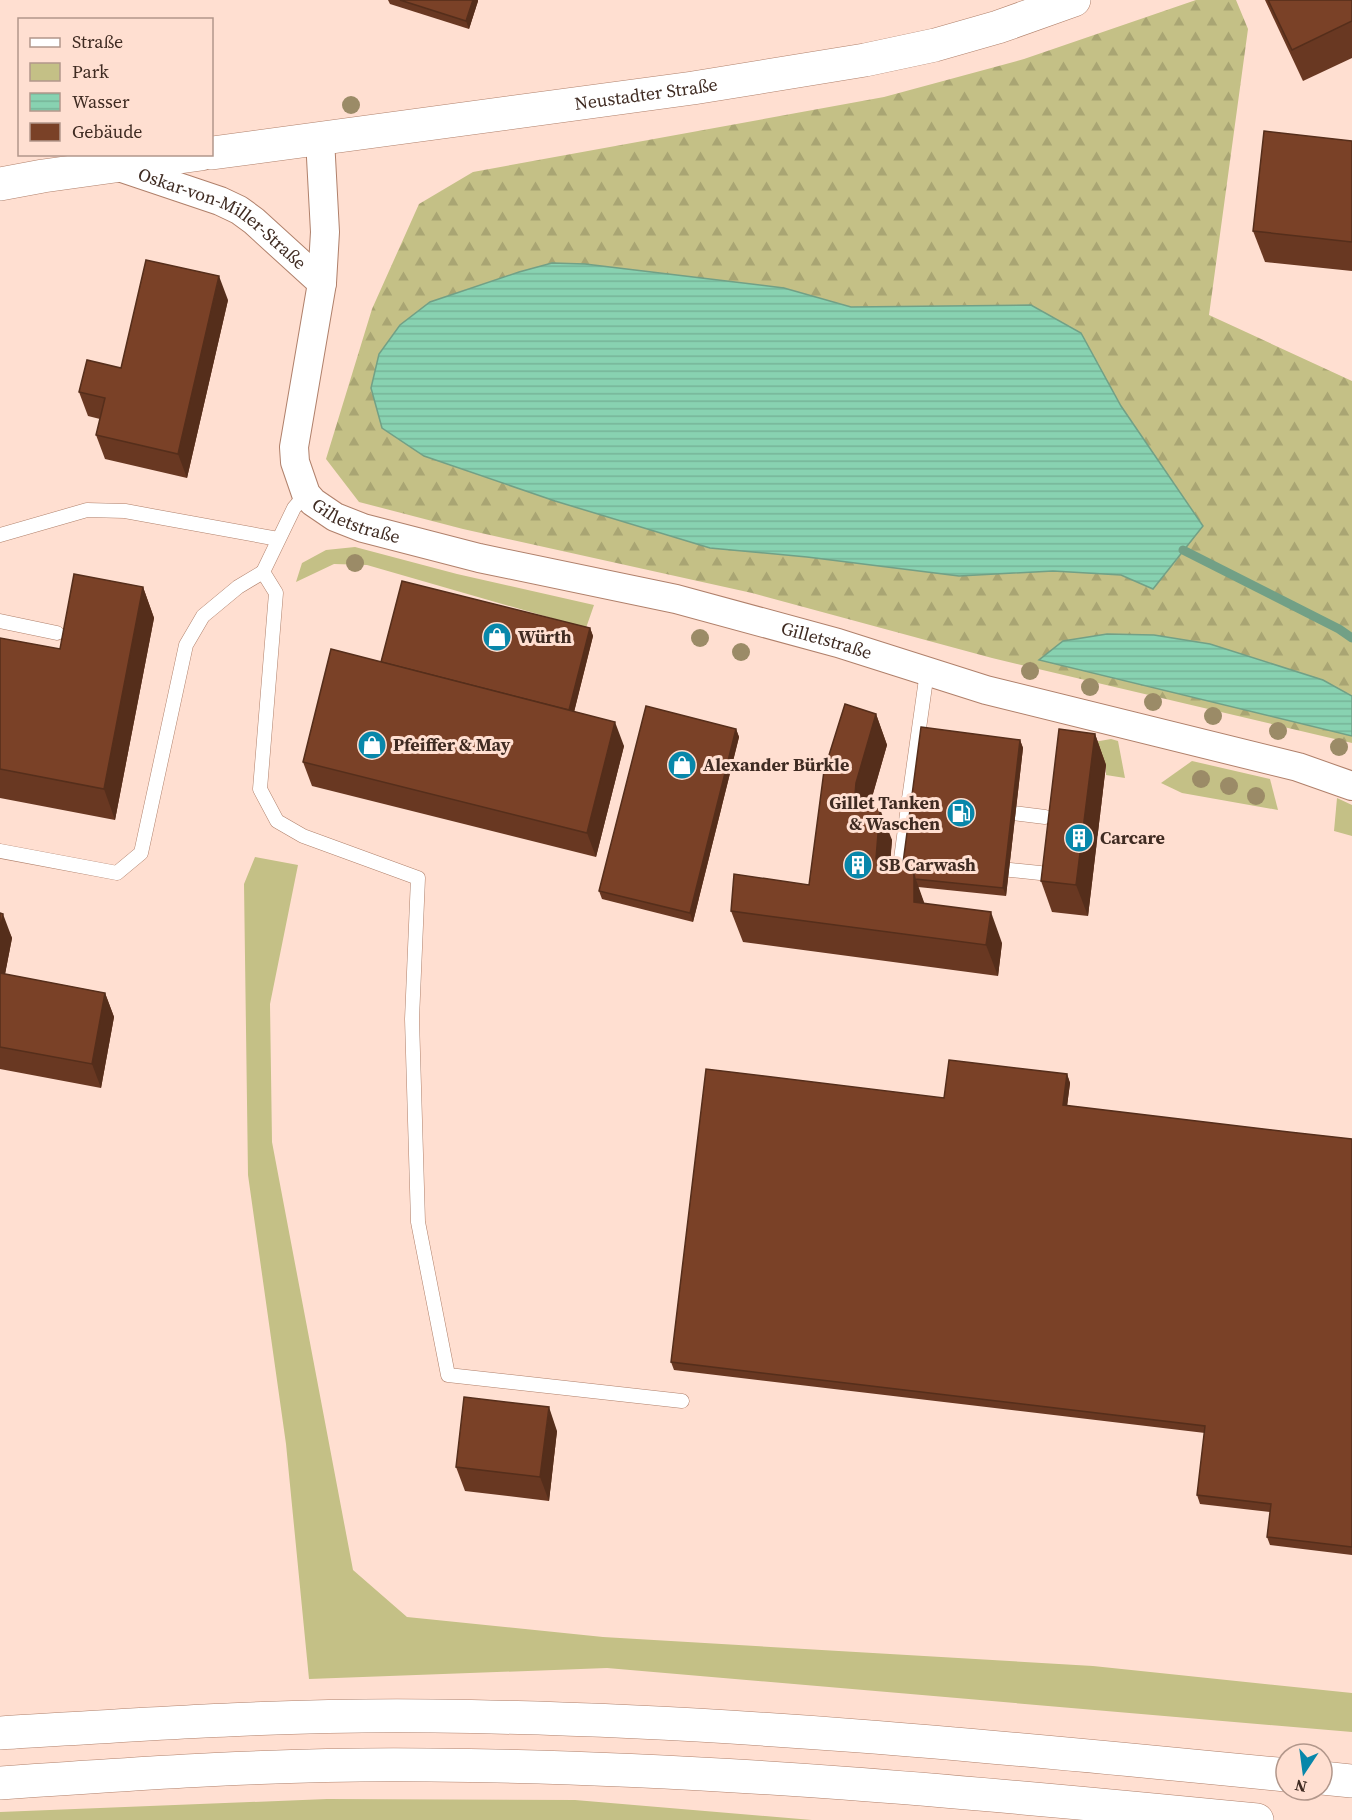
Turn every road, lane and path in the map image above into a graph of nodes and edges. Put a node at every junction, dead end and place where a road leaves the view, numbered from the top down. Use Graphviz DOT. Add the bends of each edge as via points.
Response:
graph roads {
  1 [pos="1074,0"];
  2 [pos="320,139"];
  3 [pos="213,153"];
  4 [pos="187,156"];
  5 [pos="116,166"];
  6 [pos="0,184"];
  7 [pos="322,283"];
  8 [pos="306,494"];
  9 [pos="0,535"];
  10 [pos="278,539"];
  11 [pos="263,572"];
  12 [pos="0,621"];
  13 [pos="57,633"];
  14 [pos="927,672"];
  15 [pos="1352,786"];
  16 [pos="909,799"];
  17 [pos="943,804"];
  18 [pos="988,810"];
  19 [pos="1045,818"];
  20 [pos="0,851"];
  21 [pos="936,863"];
  22 [pos="982,867"];
  23 [pos="1040,873"];
  24 [pos="682,1401"];
  25 [pos="0,1733"];
  26 [pos="1274,1774"];
  27 [pos="1334,1779"];
  28 [pos="1352,1781"];
  29 [pos="0,1783"];
  30 [pos="1257,1820"];
  1 -- 2 [label="main road, Neustadter Straße" via="956,39 865,60 693,88"];
  2 -- 3 [label="main road, Neustadter Straße"];
  2 -- 7 [label="street, Oskar-von-Miller-Straße" via="325,232"];
  4 -- 5 [label="main road"];
  5 -- 6 [label="main road"];
  5 -- 7 [label="street, Oskar-von-Miller-Straße" via="239,210"];
  7 -- 8 [label="street, Oskar-von-Miller-Straße" via="294,447"];
  8 -- 10 [label="lane"];
  8 -- 14 [label="street, Gilletstraße" via="335,517 398,538 676,599"];
  9 -- 10 [label="lane" via="87,510 125,511"];
  10 -- 11 [label="lane"];
  11 -- 20 [label="lane" via="204,616 186,645 141,853 117,873"];
  11 -- 24 [label="lane" via="276,593 260,789 277,821 303,836 418,878 412,1019 418,1222 448,1375"];
  12 -- 13 [label="lane"];
  14 -- 15 [label="street, Gilletstraße" via="1298,767"];
  14 -- 16 [label="lane"];
  16 -- 17 [label="lane"];
  16 -- 21 [label="lane" via="901,859"];
  18 -- 19 [label="lane"];
  22 -- 23 [label="lane"];
  25 -- 26 [label="main road" via="300,1718 565,1718 929,1741"];
  27 -- 28 [label="main road"];
  29 -- 30 [label="main road" via="310,1767 576,1768 925,1789"];
}
